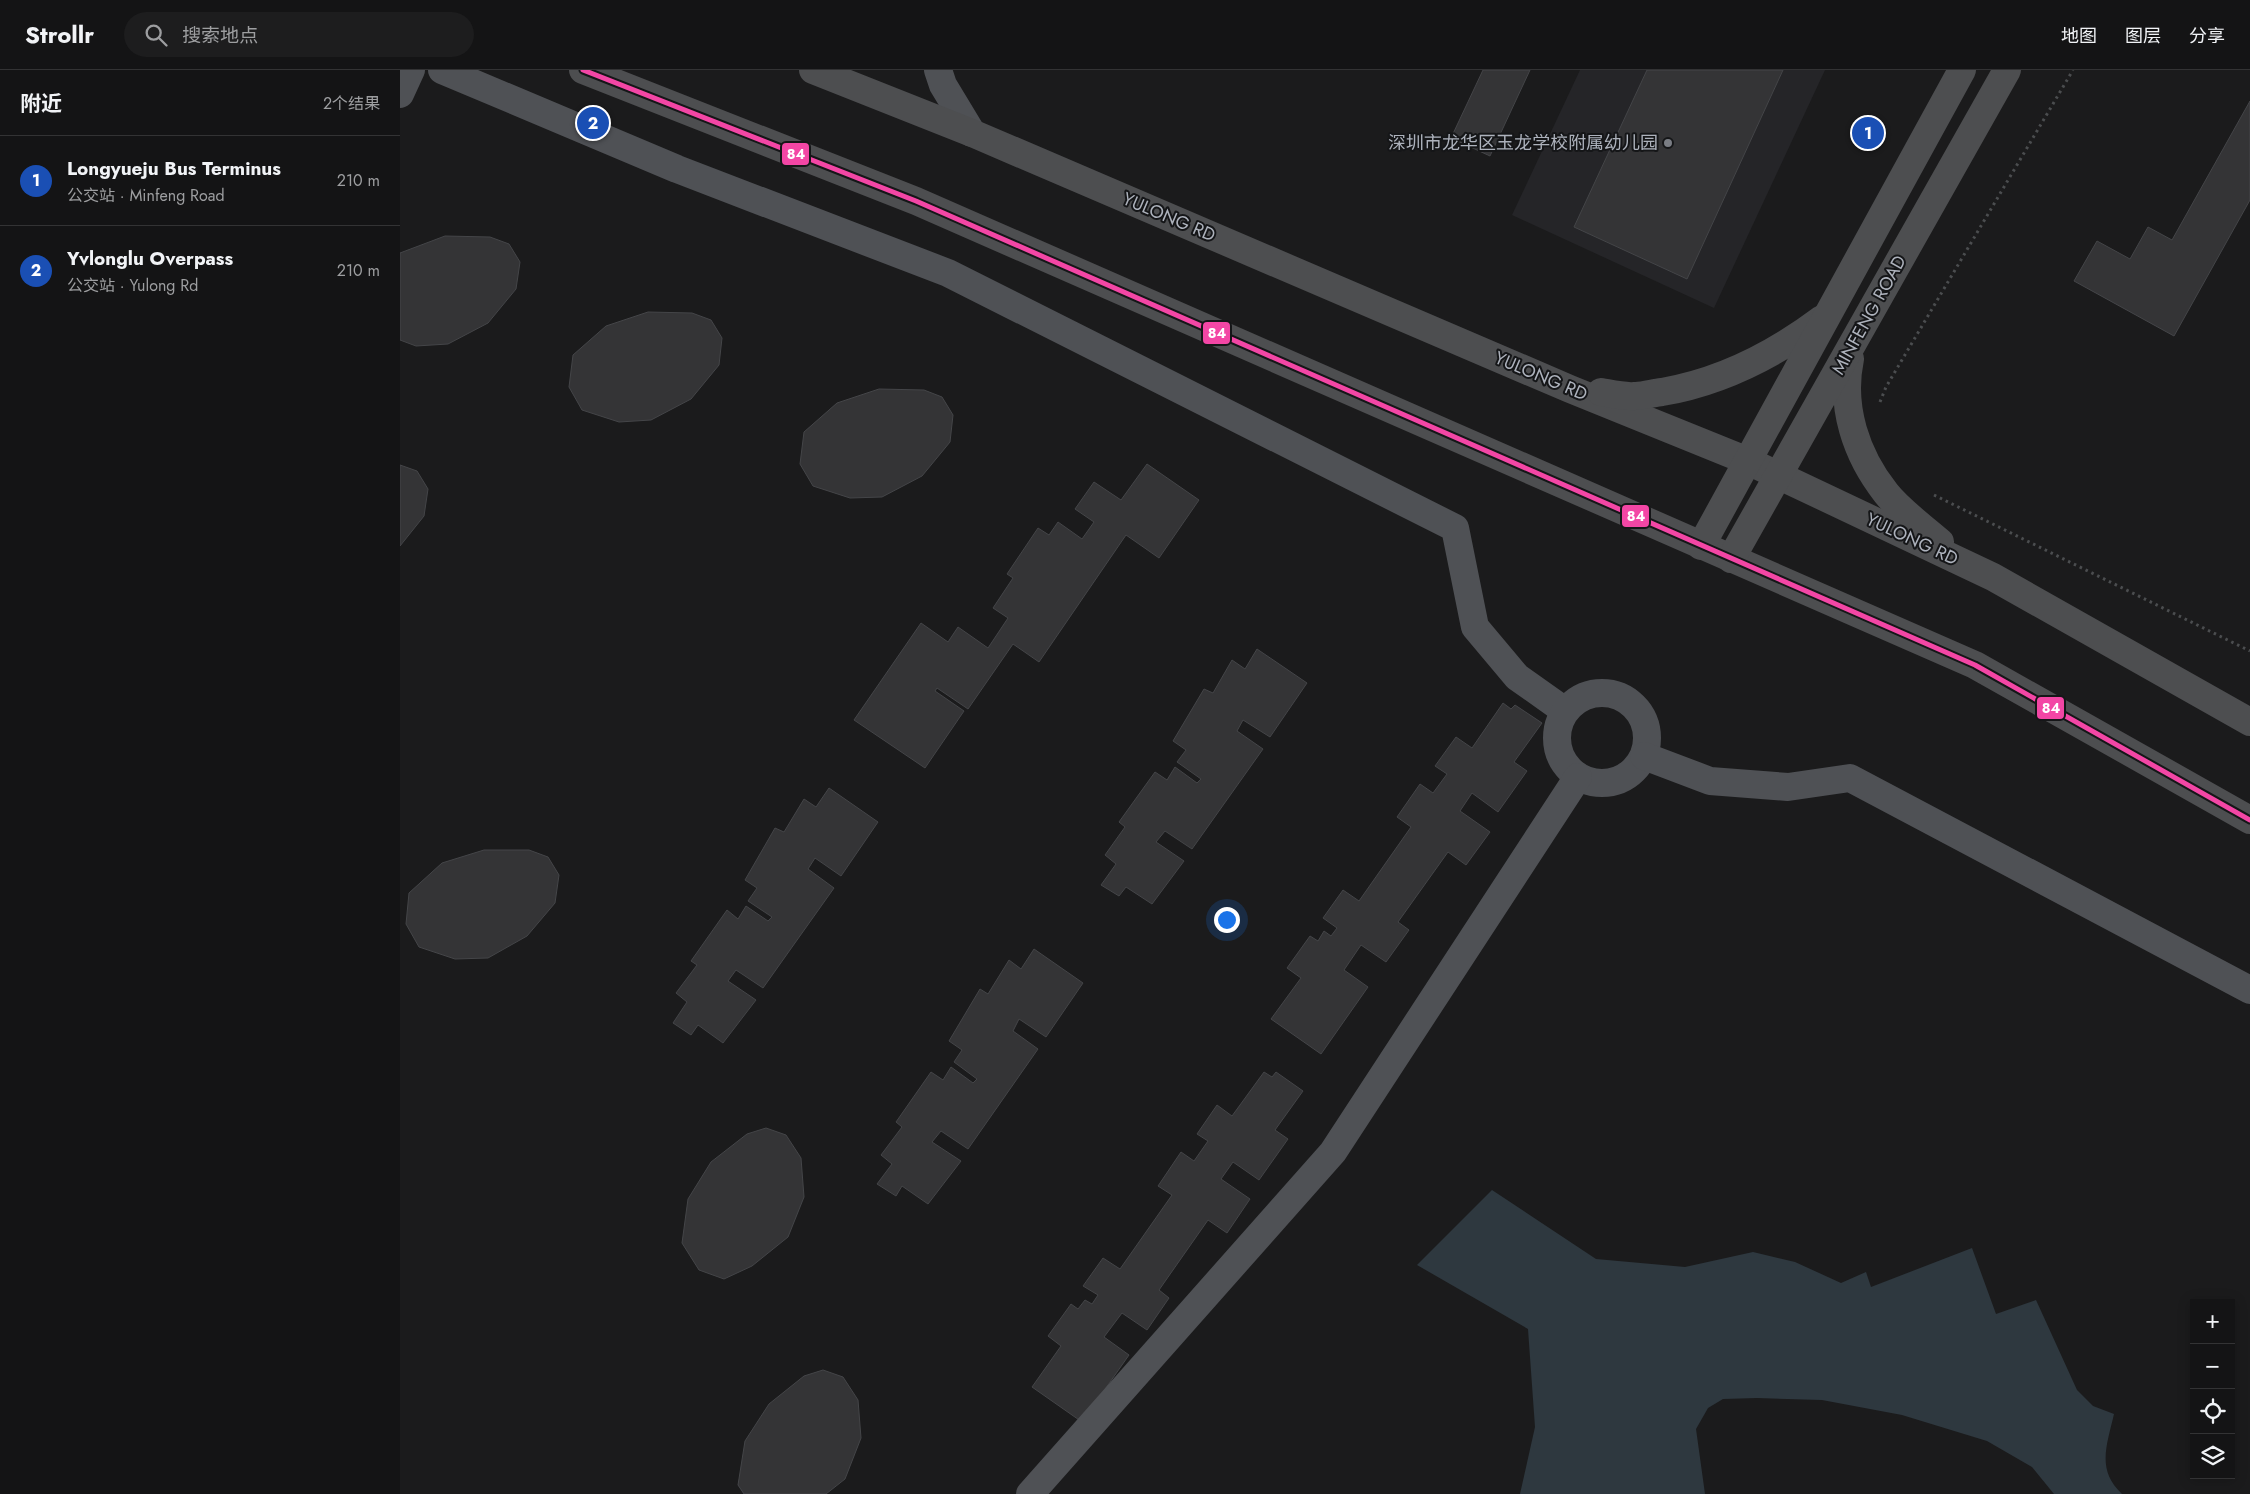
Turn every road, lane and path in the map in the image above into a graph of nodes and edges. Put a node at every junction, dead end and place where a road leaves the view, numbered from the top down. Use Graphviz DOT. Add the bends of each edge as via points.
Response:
graph roads {
  1 [pos="412,70"];
  2 [pos="442,70"];
  3 [pos="583,70"];
  4 [pos="814,70"];
  5 [pos="938,70"];
  6 [pos="1962,70"];
  7 [pos="2007,70"];
  8 [pos="2073,70"];
  9 [pos="400,94"];
  10 [pos="972,133"];
  11 [pos="1827,315"];
  12 [pos="1854,343"];
  13 [pos="1570,389"];
  14 [pos="1880,404"];
  15 [pos="1748,460"];
  16 [pos="1779,476"];
  17 [pos="1931,493"];
  18 [pos="1701,546"];
  19 [pos="1731,559"];
  20 [pos="1964,563"];
  21 [pos="2250,651"];
  22 [pos="1565,711"];
  23 [pos="2250,722"];
  24 [pos="1644,756"];
  25 [pos="1578,777"];
  26 [pos="2250,820"];
  27 [pos="2250,990"];
  28 [pos="1030,1494"];
  1 -- 9 [label="street"];
  2 -- 22 [label="street" via="677,169 948,273 1455,528 1475,627 1517,677"];
  3 -- 18 [label="main road" via="916,201"];
  4 -- 10 [label="main road, YULONG RD"];
  5 -- 10 [label="street" via="943,85"];
  6 -- 11 [label="main road, MINFENG ROAD"];
  7 -- 12 [label="main road, MINFENG ROAD"];
  8 -- 14 [label="path" via="1886,387"];
  10 -- 13 [label="main road, YULONG RD"];
  11 -- 13 [label="main road" via="1782,347 1721,377 1677,390 1635,396"];
  11 -- 15 [label="main road, MINFENG ROAD"];
  12 -- 16 [label="main road, MINFENG ROAD"];
  12 -- 20 [label="main road" via="1846,394 1850,422 1860,451 1887,494"];
  13 -- 15 [label="main road, YULONG RD"];
  15 -- 16 [label="main road, YULONG RD"];
  15 -- 18 [label="main road, MINFENG ROAD"];
  16 -- 19 [label="main road, MINFENG ROAD"];
  16 -- 20 [label="main road, YULONG RD"];
  17 -- 21 [label="path"];
  18 -- 19 [label="main road"];
  19 -- 26 [label="main road" via="1975,665"];
  20 -- 23 [label="main road, YULONG RD"];
  22 -- 24 [label="street" via="1577,700 1599,692 1614,693 1630,702 1640,711 1647,730"];
  22 -- 25 [label="street" via="1557,727 1556,738 1560,756"];
  24 -- 25 [label="street" via="1626,777 1611,782 1595,783"];
  24 -- 27 [label="street" via="1710,781 1788,787 1850,778"];
  25 -- 28 [label="street" via="1333,1152"];
}
